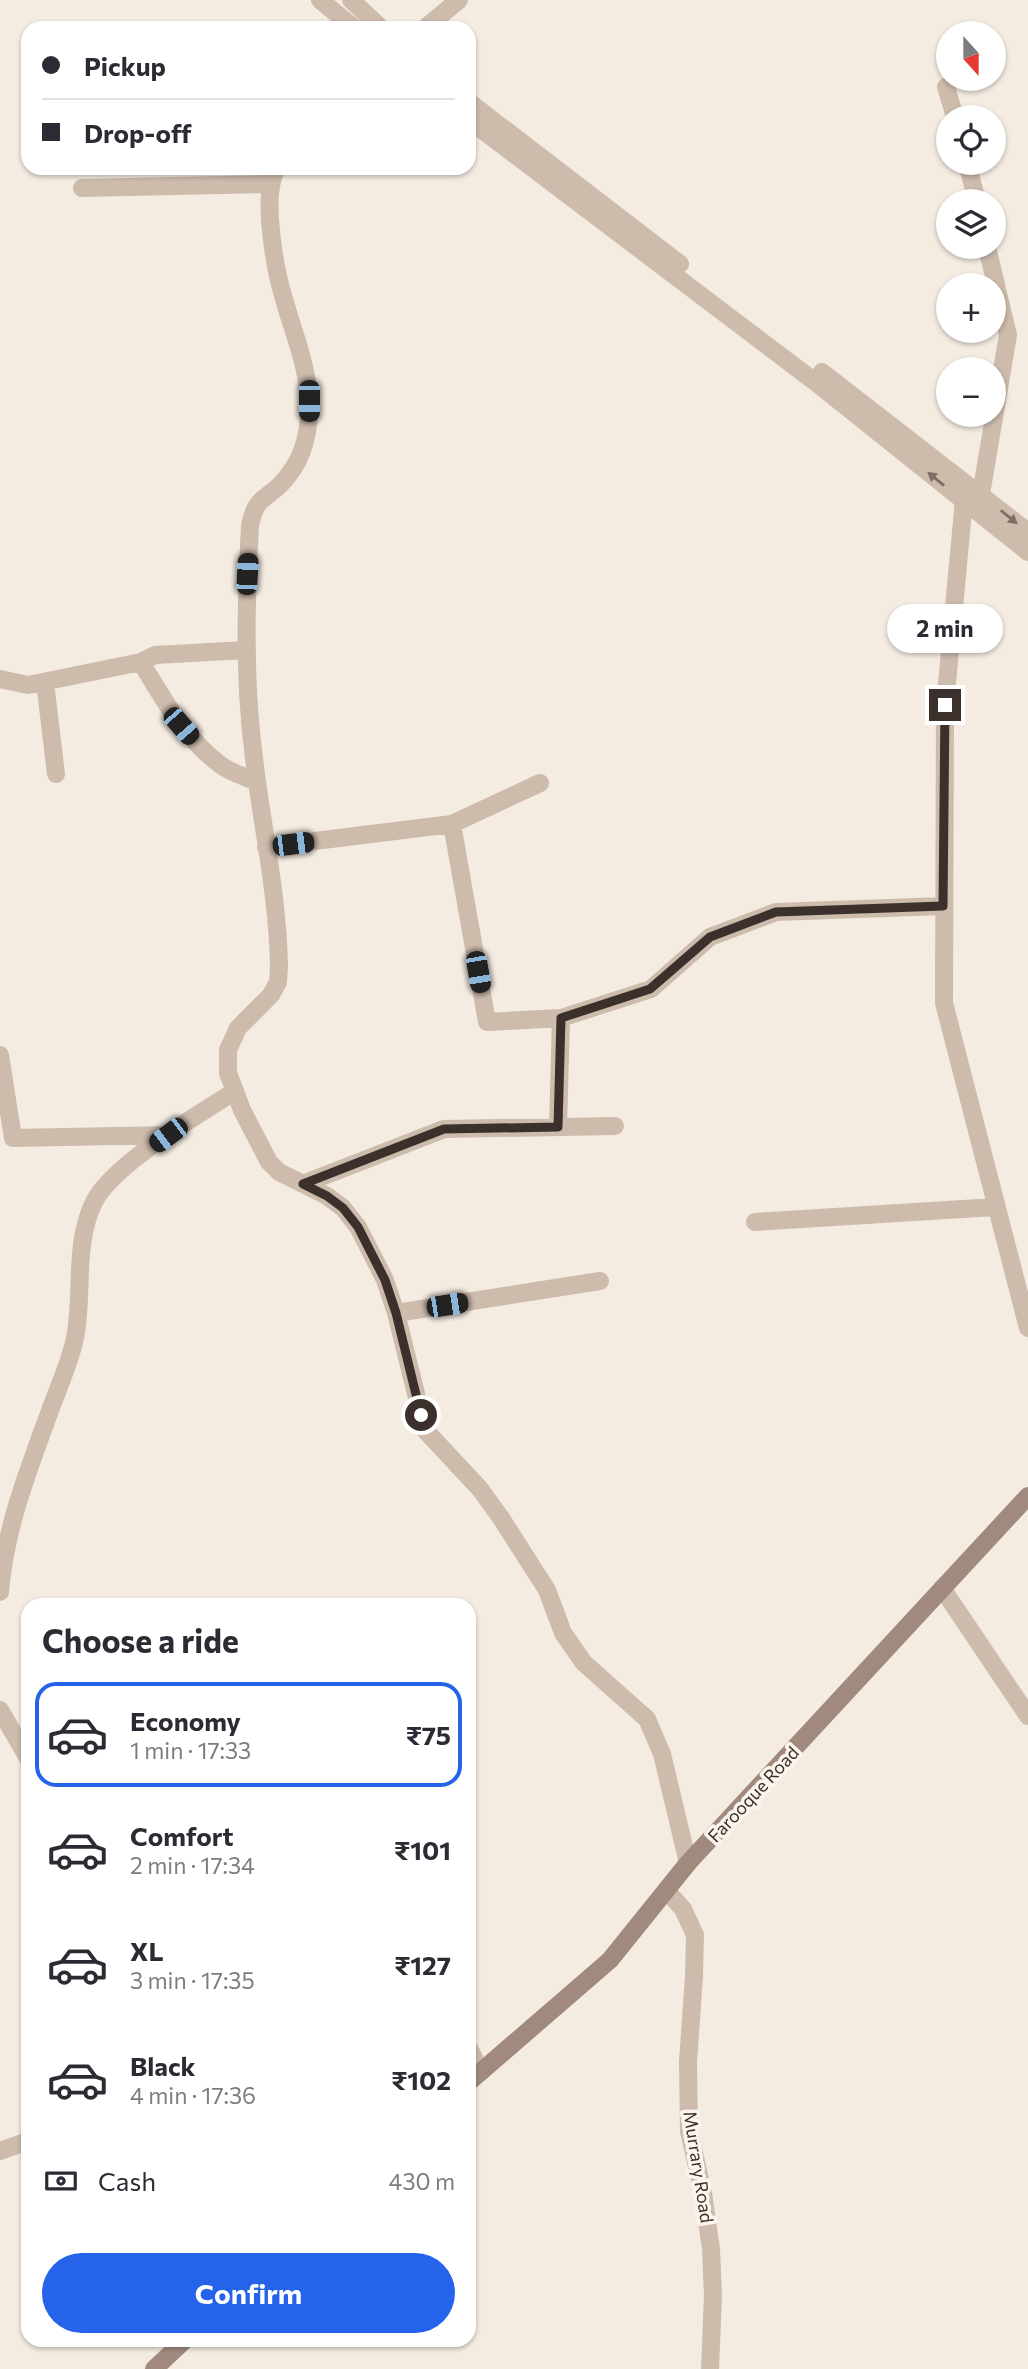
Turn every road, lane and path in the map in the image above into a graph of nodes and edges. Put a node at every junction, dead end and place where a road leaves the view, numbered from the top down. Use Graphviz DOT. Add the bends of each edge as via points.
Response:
graph roads {
  1 [pos="320,0"];
  2 [pos="459,0"];
  3 [pos="355,2"];
  4 [pos="346,21"];
  5 [pos="374,21"];
  6 [pos="434,21"];
  7 [pos="476,107"];
  8 [pos="476,125"];
  9 [pos="273,176"];
  10 [pos="82,188"];
  11 [pos="991,259"];
  12 [pos="965,482"];
  13 [pos="981,495"];
  14 [pos="963,500"];
  15 [pos="1028,532"];
  16 [pos="1028,552"];
  17 [pos="246,650"];
  18 [pos="141,662"];
  19 [pos="0,679"];
  20 [pos="45,682"];
  21 [pos="56,774"];
  22 [pos="257,782"];
  23 [pos="540,783"];
  24 [pos="452,824"];
  25 [pos="266,847"];
  26 [pos="943,906"];
  27 [pos="561,1018"];
  28 [pos="0,1055"];
  29 [pos="235,1091"];
  30 [pos="615,1126"];
  31 [pos="558,1127"];
  32 [pos="168,1135"];
  33 [pos="303,1184"];
  34 [pos="995,1207"];
  35 [pos="755,1222"];
  36 [pos="600,1281"];
  37 [pos="396,1313"];
  38 [pos="1028,1328"];
  39 [pos="1028,1496"];
  40 [pos="942,1588"];
  41 [pos="0,1592"];
  42 [pos="0,1710"];
  43 [pos="1028,1716"];
  44 [pos="21,1746"];
  45 [pos="688,1863"];
  46 [pos="666,1890"];
  47 [pos="476,2076"];
  48 [pos="21,2144"];
  49 [pos="0,2151"];
  50 [pos="178,2347"];
  51 [pos="154,2369"];
  52 [pos="710,2369"];
  1 -- 4 [label="street"];
  2 -- 6 [label="street"];
  3 -- 5 [label="street"];
  7 -- 12 [label="street"];
  14 -- 8 [label="street, one-way" via="804,373"];
  9 -- 10 [label="street"];
  9 -- 17 [label="street" via="275,265 302,351 309,427 300,460 253,512"];
  11 -- 13 [label="street" via="1009,335"];
  12 -- 13 [label="street"];
  12 -- 14 [label="street"];
  13 -- 15 [label="street, one-way"];
  14 -- 16 [label="street"];
  14 -- 26 [label="street" via="945,705"];
  17 -- 18 [label="street" via="155,655"];
  17 -- 22 [label="street"];
  18 -- 20 [label="street"];
  18 -- 22 [label="street" via="181,726 203,751 224,768"];
  19 -- 20 [label="street" via="28,685"];
  20 -- 21 [label="street"];
  22 -- 25 [label="street"];
  23 -- 24 [label="street"];
  24 -- 25 [label="street"];
  24 -- 27 [label="street" via="487,1022"];
  25 -- 29 [label="street" via="278,982 232,1038 227,1061"];
  26 -- 27 [label="street" via="776,912 710,937 650,989"];
  26 -- 34 [label="street" via="944,1003"];
  27 -- 31 [label="street"];
  28 -- 32 [label="street" via="13,1138"];
  29 -- 32 [label="street"];
  29 -- 33 [label="street" via="269,1162"];
  30 -- 31 [label="street"];
  31 -- 33 [label="street" via="444,1129"];
  32 -- 41 [label="street" via="121,1170 94,1203 82,1243 75,1338 23,1483 3,1557"];
  33 -- 37 [label="street" via="343,1208 358,1227"];
  34 -- 35 [label="street"];
  34 -- 38 [label="street"];
  36 -- 37 [label="street"];
  37 -- 45 [label="street" via="425,1430 501,1518 547,1591 563,1633 584,1663 640,1712 655,1734"];
  39 -- 40 [label="main road, Farooque Road"];
  40 -- 43 [label="street"];
  40 -- 45 [label="main road, Farooque Road"];
  42 -- 44 [label="street"];
  45 -- 46 [label="main road, Farooque Road"];
  46 -- 47 [label="main road, Farooque Road" via="610,1959"];
  46 -- 52 [label="street, Murrary Road" via="683,1909 695,1935 689,2131 711,2249"];
  48 -- 49 [label="street"];
  50 -- 51 [label="main road"];
}
